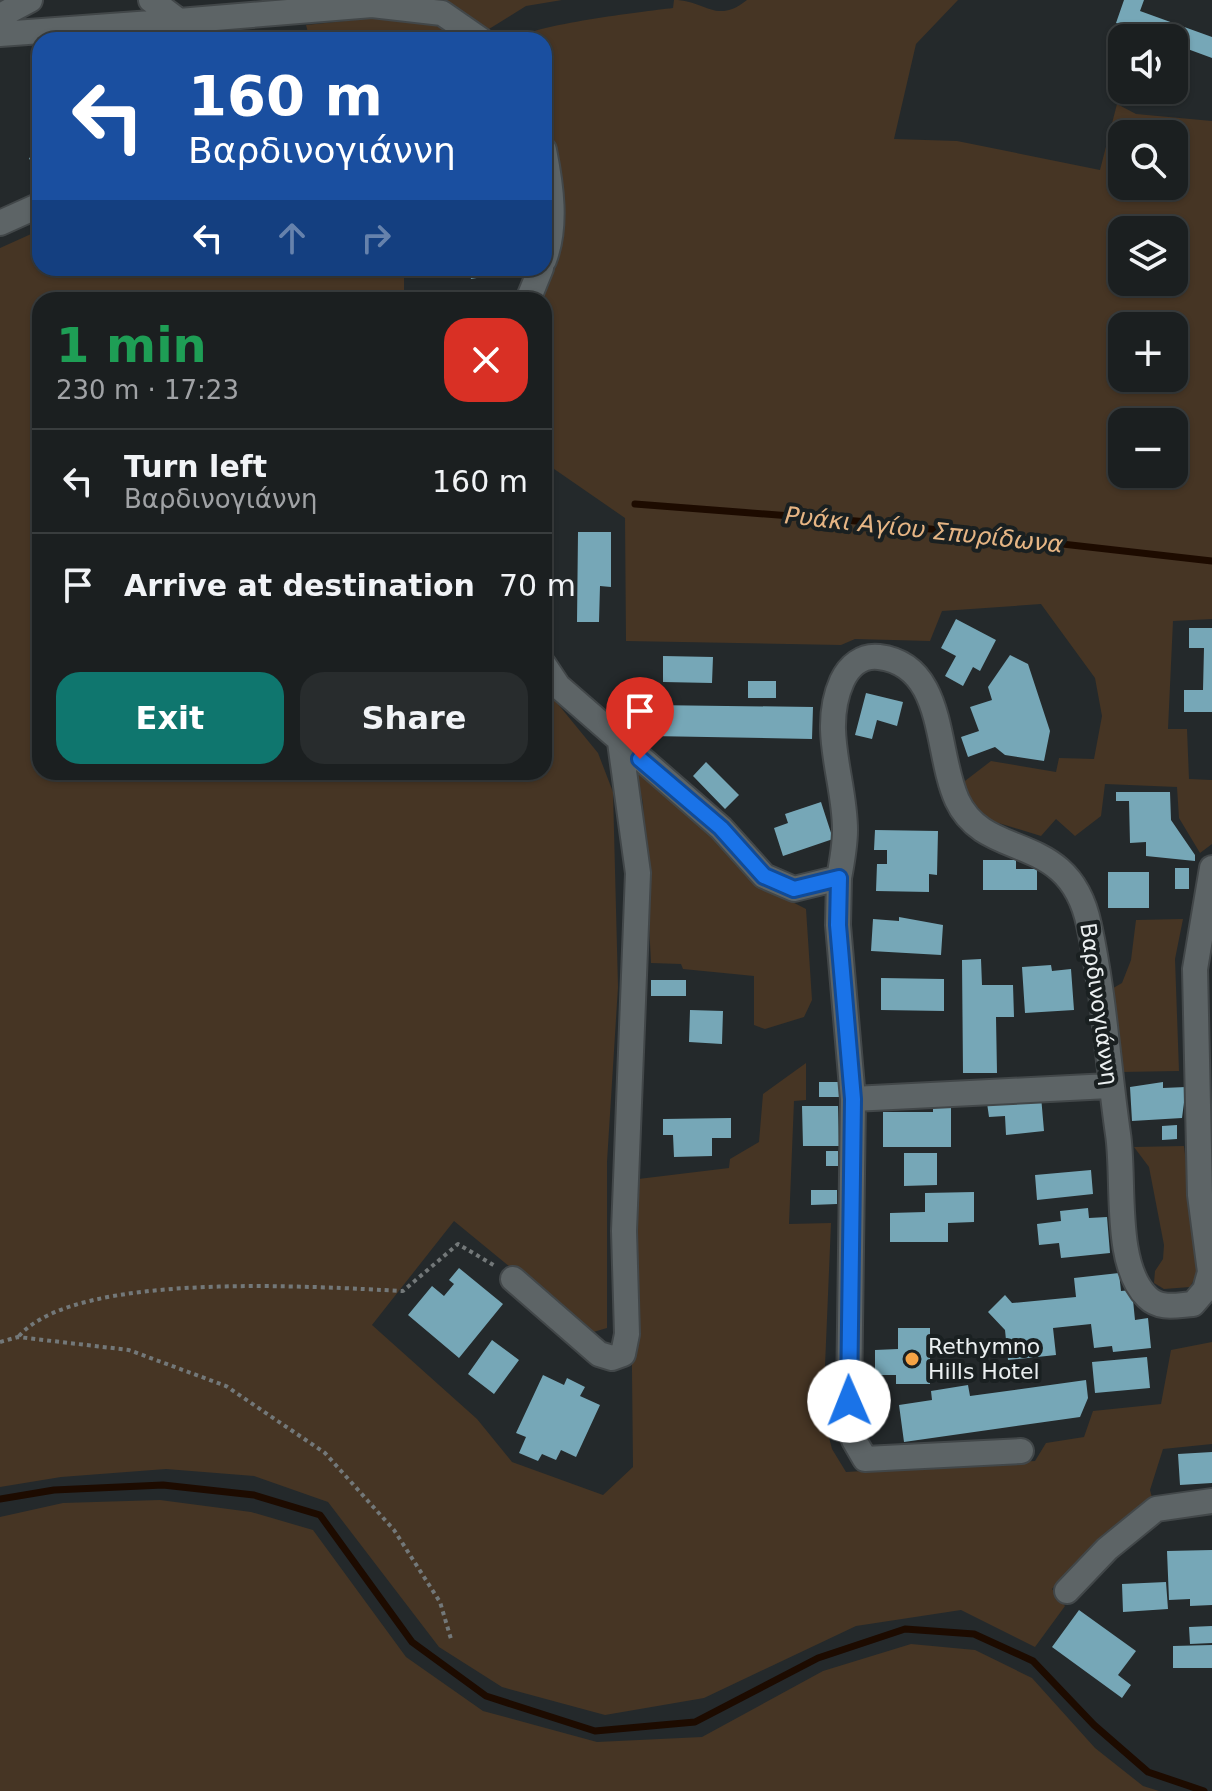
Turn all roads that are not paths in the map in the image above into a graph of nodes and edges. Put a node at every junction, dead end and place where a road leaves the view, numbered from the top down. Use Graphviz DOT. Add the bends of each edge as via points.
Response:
graph roads {
  1 [pos="30,0"];
  2 [pos="151,0"];
  3 [pos="0,16"];
  4 [pos="177,30"];
  5 [pos="88,32"];
  6 [pos="469,32"];
  7 [pos="32,33"];
  8 [pos="0,34"];
  9 [pos="32,209"];
  10 [pos="0,223"];
  11 [pos="552,677"];
  12 [pos="620,742"];
  13 [pos="1212,868"];
  14 [pos="839,878"];
  15 [pos="1109,1086"];
  16 [pos="853,1099"];
  17 [pos="513,1279"];
  18 [pos="1021,1451"];
  19 [pos="1212,1501"];
  20 [pos="1067,1591"];
  1 -- 3 [label="street"];
  2 -- 4 [label="street"];
  4 -- 5 [label="street"];
  4 -- 6 [label="street" via="301,8 372,5 442,13"];
  7 -- 8 [label="street"];
  9 -- 10 [label="street"];
  11 -- 12 [label="street"];
  12 -- 14 [label="street" via="721,828 764,876 794,889"];
  12 -- 17 [label="street" via="638,873 623,1354 599,1354"];
  13 -- 15 [label="street, Βαρδινογιάννη" via="1195,969 1200,1195 1210,1272 1205,1290 1193,1304 1163,1306 1148,1299 1133,1278"];
  14 -- 15 [label="street, Βαρδινογιάννη" via="845,828 832,712 853,664 872,657 897,660 921,678 927,692 957,802 989,837 1044,855 1083,897"];
  14 -- 16 [label="street"];
  15 -- 16 [label="street"];
  16 -- 18 [label="street" via="848,1352 854,1440 865,1459"];
  19 -- 20 [label="street" via="1156,1509"];
}
